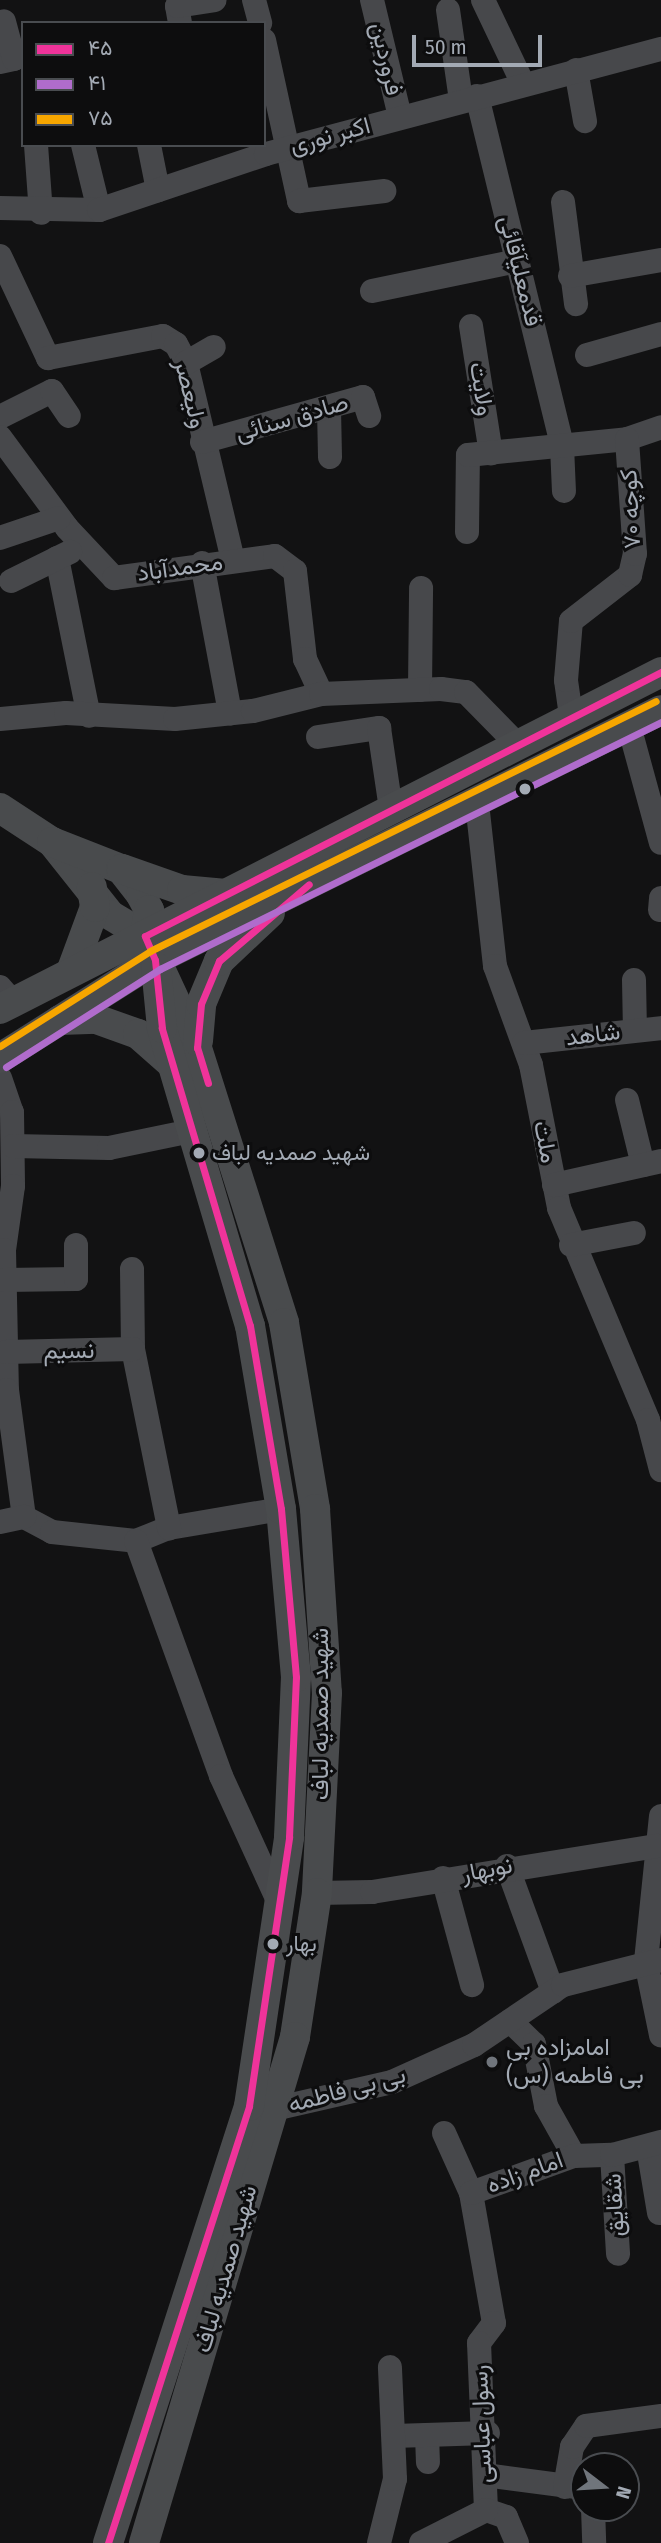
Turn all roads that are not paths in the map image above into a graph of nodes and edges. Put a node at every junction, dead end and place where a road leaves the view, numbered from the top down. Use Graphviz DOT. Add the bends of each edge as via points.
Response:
graph roads {
  1 [pos="215,0"];
  2 [pos="254,0"];
  3 [pos="372,0"];
  4 [pos="483,0"];
  5 [pos="448,10"];
  6 [pos="4,21"];
  7 [pos="180,21"];
  8 [pos="259,21"];
  9 [pos="266,48"];
  10 [pos="661,49"];
  11 [pos="0,62"];
  12 [pos="576,70"];
  13 [pos="523,84"];
  14 [pos="469,98"];
  15 [pos="400,117"];
  16 [pos="585,121"];
  17 [pos="292,146"];
  18 [pos="36,147"];
  19 [pos="84,147"];
  20 [pos="149,147"];
  21 [pos="158,190"];
  22 [pos="384,191"];
  23 [pos="563,202"];
  24 [pos="0,208"];
  25 [pos="99,209"];
  26 [pos="41,213"];
  27 [pos="0,256"];
  28 [pos="661,260"];
  29 [pos="517,261"];
  30 [pos="570,275"];
  31 [pos="372,291"];
  32 [pos="576,304"];
  33 [pos="471,326"];
  34 [pos="661,334"];
  35 [pos="214,347"];
  36 [pos="587,355"];
  37 [pos="186,363"];
  38 [pos="329,410"];
  39 [pos="69,416"];
  40 [pos="369,416"];
  41 [pos="0,417"];
  42 [pos="661,427"];
  43 [pos="0,437"];
  44 [pos="627,439"];
  45 [pos="202,442"];
  46 [pos="562,446"];
  47 [pos="491,453"];
  48 [pos="330,457"];
  49 [pos="9,463"];
  50 [pos="564,491"];
  51 [pos="60,518"];
  52 [pos="467,532"];
  53 [pos="0,538"];
  54 [pos="82,545"];
  55 [pos="57,558"];
  56 [pos="233,560"];
  57 [pos="202,563"];
  58 [pos="11,581"];
  59 [pos="421,589"];
  60 [pos="661,672"];
  61 [pos="420,690"];
  62 [pos="321,694"];
  63 [pos="661,710"];
  64 [pos="230,713"];
  65 [pos="1,716"];
  66 [pos="89,716"];
  67 [pos="571,716"];
  68 [pos="629,726"];
  69 [pos="318,737"];
  70 [pos="517,744"];
  71 [pos="477,803"];
  72 [pos="0,808"];
  73 [pos="391,809"];
  74 [pos="52,842"];
  75 [pos="661,843"];
  76 [pos="121,869"];
  77 [pos="92,887"];
  78 [pos="294,891"];
  79 [pos="226,894"];
  80 [pos="150,948"];
  81 [pos="71,972"];
  82 [pos="634,979"];
  83 [pos="4,999"];
  84 [pos="59,1020"];
  85 [pos="661,1028"];
  86 [pos="635,1030"];
  87 [pos="524,1043"];
  88 [pos="197,1048"];
  89 [pos="0,1058"];
  90 [pos="172,1064"];
  91 [pos="0,1078"];
  92 [pos="627,1101"];
  93 [pos="191,1131"];
  94 [pos="13,1146"];
  95 [pos="652,1163"];
  96 [pos="237,1173"];
  97 [pos="207,1184"];
  98 [pos="554,1185"];
  99 [pos="634,1233"];
  100 [pos="76,1245"];
  101 [pos="571,1245"];
  102 [pos="132,1269"];
  103 [pos="4,1280"];
  104 [pos="133,1349"];
  105 [pos="6,1352"];
  106 [pos="661,1470"];
  107 [pos="281,1509"];
  108 [pos="12,1520"];
  109 [pos="169,1528"];
  110 [pos="136,1541"];
  111 [pos="661,1816"];
  112 [pos="657,1846"];
  113 [pos="507,1866"];
  114 [pos="443,1878"];
  115 [pos="317,1893"];
  116 [pos="281,1907"];
  117 [pos="653,1961"];
  118 [pos="472,1986"];
  119 [pos="553,1992"];
  120 [pos="510,2021"];
  121 [pos="661,2035"];
  122 [pos="274,2109"];
  123 [pos="444,2133"];
  124 [pos="655,2145"];
  125 [pos="612,2155"];
  126 [pos="574,2156"];
  127 [pos="471,2193"];
  128 [pos="659,2213"];
  129 [pos="227,2219"];
  130 [pos="618,2254"];
  131 [pos="390,2367"];
  132 [pos="661,2416"];
  133 [pos="488,2433"];
  134 [pos="427,2435"];
  135 [pos="394,2436"];
  136 [pos="572,2452"];
  137 [pos="428,2462"];
  138 [pos="485,2475"];
  139 [pos="570,2487"];
  140 [pos="486,2510"];
  141 [pos="593,2522"];
  142 [pos="430,2541"];
  143 [pos="108,2543"];
  144 [pos="144,2543"];
  145 [pos="379,2543"];
  146 [pos="517,2543"];
  147 [pos="594,2543"];
  1 -- 7 [label="street" via="177,6"];
  2 -- 8 [label="street"];
  3 -- 15 [label="street, فروردین"];
  4 -- 13 [label="street"];
  5 -- 14 [label="street, قدمعلیآقائی"];
  6 -- 11 [label="street" via="14,59"];
  9 -- 17 [label="street"];
  10 -- 12 [label="street, اکبر نوری"];
  12 -- 13 [label="street, اکبر نوری"];
  12 -- 16 [label="street"];
  13 -- 14 [label="street, اکبر نوری"];
  14 -- 15 [label="street, اکبر نوری"];
  14 -- 29 [label="street, قدمعلیآقائی"];
  15 -- 17 [label="street, اکبر نوری"];
  17 -- 21 [label="street, اکبر نوری"];
  17 -- 22 [label="street" via="299,201"];
  18 -- 26 [label="street"];
  19 -- 25 [label="street"];
  20 -- 21 [label="street"];
  21 -- 25 [label="street, اکبر نوری"];
  23 -- 30 [label="street"];
  24 -- 26 [label="street, اکبر نوری"];
  25 -- 26 [label="street, اکبر نوری"];
  27 -- 37 [label="street, ولیعصر" via="48,358 163,336"];
  28 -- 30 [label="street"];
  29 -- 31 [label="street"];
  29 -- 46 [label="street, قدمعلیآقائی"];
  30 -- 32 [label="street"];
  33 -- 47 [label="street, ولایت"];
  34 -- 36 [label="street"];
  35 -- 37 [label="street"];
  37 -- 45 [label="street, ولیعصر"];
  38 -- 40 [label="street, صادق سنائی" via="363,397"];
  38 -- 45 [label="street, صادق سنائی"];
  38 -- 48 [label="street"];
  39 -- 41 [label="street" via="52,391"];
  42 -- 44 [label="street"];
  43 -- 49 [label="street, محمدآباد"];
  44 -- 46 [label="street"];
  44 -- 67 [label="street, کوچه ۷۰" via="635,554 630,575 571,621 566,680"];
  45 -- 56 [label="street, ولیعصر"];
  46 -- 47 [label="street"];
  46 -- 50 [label="street, قدمعلیآقائی"];
  47 -- 52 [label="street" via="468,455"];
  49 -- 51 [label="street, محمدآباد"];
  51 -- 53 [label="street"];
  51 -- 54 [label="street, محمدآباد"];
  54 -- 55 [label="street"];
  54 -- 57 [label="street, محمدآباد" via="114,578"];
  55 -- 58 [label="street"];
  55 -- 66 [label="street"];
  56 -- 57 [label="street, محمدآباد"];
  56 -- 62 [label="street, محمدآباد" via="275,556 295,571 305,659"];
  57 -- 64 [label="street"];
  59 -- 61 [label="street"];
  60 -- 67 [label="main road"];
  61 -- 62 [label="street"];
  61 -- 70 [label="street" via="466,692"];
  62 -- 64 [label="street"];
  63 -- 68 [label="main road"];
  64 -- 66 [label="street" via="175,719"];
  65 -- 66 [label="street"];
  67 -- 70 [label="main road"];
  68 -- 71 [label="main road"];
  68 -- 75 [label="street"];
  69 -- 73 [label="street" via="379,729"];
  70 -- 73 [label="main road"];
  71 -- 78 [label="main road"];
  71 -- 87 [label="street, ملت" via="495,966"];
  72 -- 74 [label="main road"];
  73 -- 79 [label="main road"];
  74 -- 76 [label="main road"];
  74 -- 77 [label="main road"];
  76 -- 79 [label="main road" via="182,890"];
  76 -- 80 [label="main road" via="149,910"];
  77 -- 80 [label="main road" via="123,926"];
  77 -- 81 [label="main road" via="95,907"];
  78 -- 80 [label="main road"];
  78 -- 88 [label="main road" via="219,961 201,1004"];
  79 -- 80 [label="main road"];
  80 -- 81 [label="main road"];
  80 -- 84 [label="main road"];
  80 -- 88 [label="main road, شهید صمدیه لباف"];
  80 -- 90 [label="main road, شهید صمدیه لباف"];
  81 -- 83 [label="main road"];
  82 -- 86 [label="street"];
  84 -- 89 [label="main road"];
  84 -- 90 [label="main road" via="96,1019 138,1034"];
  85 -- 86 [label="street, شاهد"];
  86 -- 87 [label="street, شاهد"];
  87 -- 98 [label="street, ملت"];
  88 -- 96 [label="main road, شهید صمدیه لباف"];
  90 -- 93 [label="main road, شهید صمدیه لباف"];
  91 -- 94 [label="street" via="12,1112"];
  92 -- 95 [label="street"];
  93 -- 94 [label="street" via="109,1148"];
  93 -- 97 [label="main road, شهید صمدیه لباف"];
  94 -- 103 [label="street"];
  95 -- 98 [label="street"];
  96 -- 97 [label="main road"];
  96 -- 115 [label="main road, شهید صمدیه لباف" via="284,1323 315,1509 327,1693"];
  97 -- 107 [label="main road, شهید صمدیه لباف" via="250,1326"];
  98 -- 101 [label="street, ملت"];
  99 -- 101 [label="street"];
  100 -- 103 [label="street" via="76,1279"];
  101 -- 106 [label="street, ملت" via="648,1420"];
  102 -- 104 [label="street"];
  103 -- 105 [label="street"];
  104 -- 105 [label="street, نسیم"];
  104 -- 109 [label="street"];
  105 -- 108 [label="street"];
  107 -- 109 [label="street"];
  107 -- 116 [label="main road, شهید صمدیه لباف" via="296,1677"];
  108 -- 110 [label="street" via="52,1532"];
  109 -- 110 [label="street"];
  110 -- 116 [label="street" via="220,1776"];
  111 -- 112 [label="street"];
  112 -- 113 [label="street, نوبهار"];
  112 -- 117 [label="street"];
  113 -- 114 [label="street, نوبهار"];
  113 -- 119 [label="street"];
  114 -- 115 [label="street, نوبهار" via="372,1892"];
  114 -- 118 [label="street"];
  115 -- 122 [label="main road, شهید صمدیه لباف" via="295,2037"];
  116 -- 129 [label="main road, شهید صمدیه لباف"];
  117 -- 119 [label="street, بی بی فاطمه"];
  117 -- 121 [label="street"];
  119 -- 120 [label="street, بی بی فاطمه"];
  120 -- 122 [label="street, بی بی فاطمه" via="392,2082"];
  120 -- 126 [label="street" via="534,2044 545,2106"];
  122 -- 129 [label="main road, شهید صمدیه لباف"];
  123 -- 127 [label="street, رسول عباسی"];
  124 -- 125 [label="street, امام زاده"];
  124 -- 128 [label="street"];
  125 -- 126 [label="street, امام زاده"];
  125 -- 130 [label="street, شقایق"];
  126 -- 127 [label="street, امام زاده"];
  127 -- 133 [label="street, رسول عباسی" via="494,2323 479,2343"];
  129 -- 143 [label="main road, شهید صمدیه لباف"];
  129 -- 144 [label="main road, شهید صمدیه لباف"];
  131 -- 135 [label="street"];
  132 -- 136 [label="street" via="586,2426"];
  133 -- 134 [label="street"];
  133 -- 138 [label="street, رسول عباسی"];
  134 -- 135 [label="street"];
  134 -- 137 [label="street"];
  135 -- 145 [label="street" via="395,2479"];
  138 -- 139 [label="street"];
  138 -- 140 [label="street, رسول عباسی"];
  140 -- 142 [label="street"];
  140 -- 146 [label="street, رسول عباسی" via="506,2517"];
  141 -- 147 [label="street"];
}
